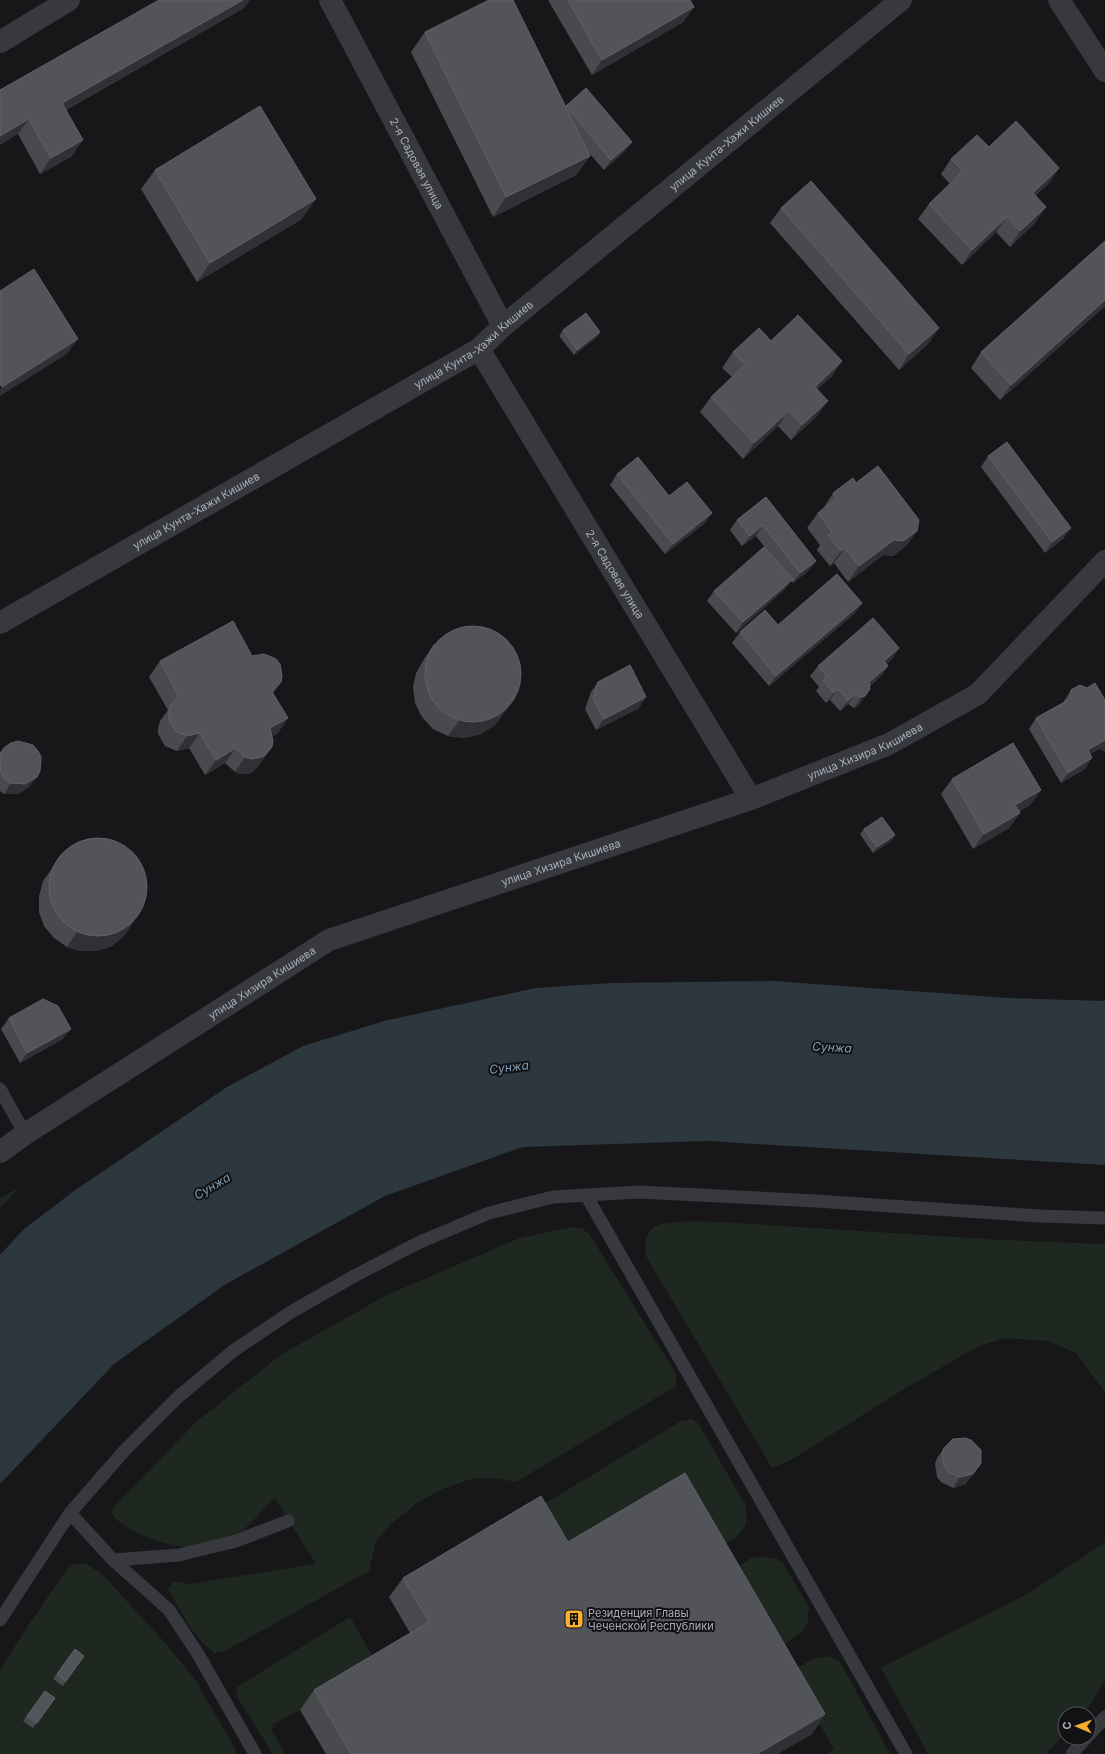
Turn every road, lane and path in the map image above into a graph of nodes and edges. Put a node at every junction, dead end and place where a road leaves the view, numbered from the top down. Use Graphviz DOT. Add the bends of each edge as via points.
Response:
graph roads {
  1 [pos="69,0"];
  2 [pos="330,0"];
  3 [pos="901,0"];
  4 [pos="1059,0"];
  5 [pos="0,42"];
  6 [pos="1105,71"];
  7 [pos="503,326"];
  8 [pos="479,349"];
  9 [pos="1105,561"];
  10 [pos="0,623"];
  11 [pos="751,800"];
  12 [pos="0,1089"];
  13 [pos="25,1134"];
  14 [pos="0,1152"];
  15 [pos="586,1195"];
  16 [pos="1105,1218"];
  17 [pos="70,1513"];
  18 [pos="288,1521"];
  19 [pos="113,1560"];
  20 [pos="0,1620"];
  21 [pos="1105,1717"];
  22 [pos="1097,1726"];
  23 [pos="1079,1746"];
  24 [pos="255,1754"];
  25 [pos="906,1754"];
  26 [pos="1072,1754"];
  1 -- 5 [label="street"];
  2 -- 7 [label="street, 2-я Садовая улица"];
  3 -- 7 [label="street, улица Кунта-Хажи Кишиев"];
  4 -- 6 [label="street"];
  7 -- 8 [label="street, улица Кунта-Хажи Кишиев"];
  8 -- 10 [label="street, улица Кунта-Хажи Кишиев"];
  8 -- 11 [label="street, 2-я Садовая улица"];
  9 -- 11 [label="street, улица Хизира Кишиева" via="978,694 889,744"];
  11 -- 13 [label="street, улица Хизира Кишиева" via="330,940"];
  12 -- 13 [label="lane"];
  13 -- 14 [label="street, улица Хизира Кишиева"];
  15 -- 16 [label="lane" via="639,1192"];
  15 -- 17 [label="lane" via="554,1197 489,1213 420,1242 291,1312 233,1351 176,1398 125,1450"];
  15 -- 25 [label="lane"];
  17 -- 19 [label="lane"];
  17 -- 20 [label="lane"];
  18 -- 19 [label="lane" via="236,1541 179,1555"];
  19 -- 24 [label="lane" via="169,1610 198,1654"];
  21 -- 22 [label="lane"];
  23 -- 26 [label="lane"];
}
